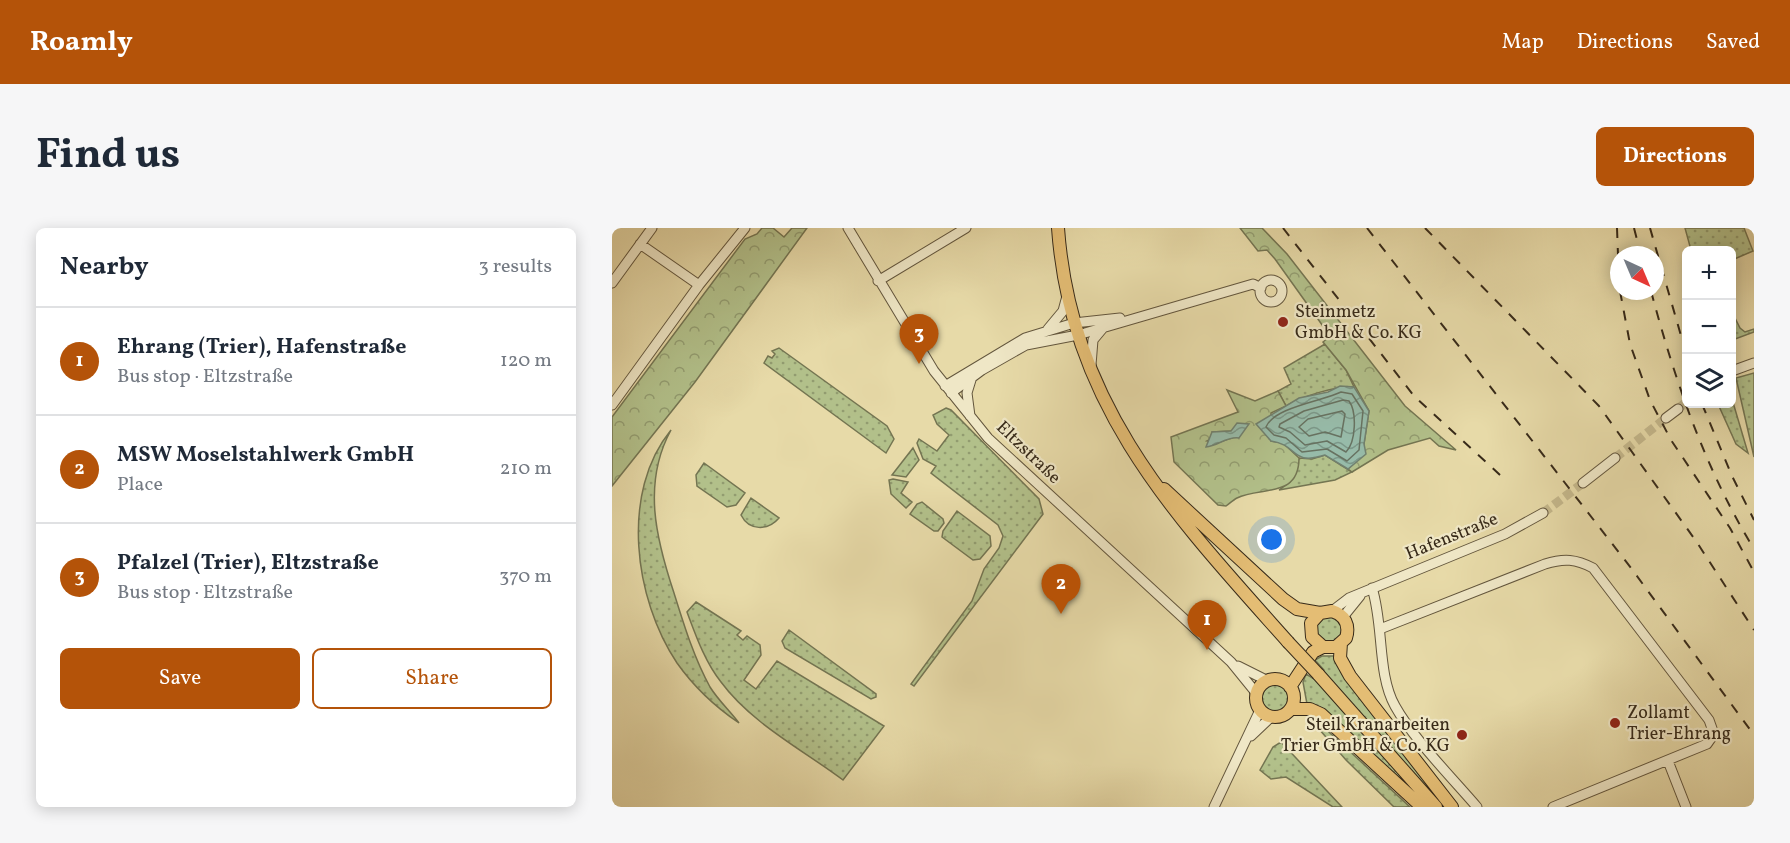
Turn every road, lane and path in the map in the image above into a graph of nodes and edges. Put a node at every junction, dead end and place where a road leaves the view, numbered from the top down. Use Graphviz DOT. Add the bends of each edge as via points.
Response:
graph roads {
  1 [pos="652,228"];
  2 [pos="745,228"];
  3 [pos="848,228"];
  4 [pos="951,228"];
  5 [pos="966,228"];
  6 [pos="1058,228"];
  7 [pos="950,240"];
  8 [pos="640,244"];
  9 [pos="878,281"];
  10 [pos="612,283"];
  11 [pos="699,285"];
  12 [pos="1261,288"];
  13 [pos="1067,296"];
  14 [pos="1149,314"];
  15 [pos="1103,328"];
  16 [pos="1048,329"];
  17 [pos="1076,329"];
  18 [pos="1754,363"];
  19 [pos="1090,367"];
  20 [pos="1736,369"];
  21 [pos="970,380"];
  22 [pos="948,389"];
  23 [pos="612,405"];
  24 [pos="1678,409"];
  25 [pos="971,418"];
  26 [pos="1666,418"];
  27 [pos="1615,458"];
  28 [pos="1145,471"];
  29 [pos="1583,483"];
  30 [pos="1543,513"];
  31 [pos="1372,588"];
  32 [pos="1332,614"];
  33 [pos="1380,629"];
  34 [pos="1312,637"];
  35 [pos="1341,643"];
  36 [pos="1323,647"];
  37 [pos="1231,662"];
  38 [pos="1272,680"];
  39 [pos="1290,687"];
  40 [pos="1257,694"];
  41 [pos="1291,709"];
  42 [pos="1260,710"];
  43 [pos="1271,717"];
  44 [pos="1247,739"];
  45 [pos="1668,760"];
  46 [pos="1214,807"];
  47 [pos="1422,807"];
  48 [pos="1436,807"];
  49 [pos="1452,807"];
  50 [pos="1477,807"];
  51 [pos="1553,807"];
  52 [pos="1686,807"];
  1 -- 8 [label="street"];
  2 -- 11 [label="street"];
  3 -- 9 [label="street, Eltzstraße"];
  4 -- 7 [label="street"];
  5 -- 7 [label="street"];
  6 -- 13 [label="main road"];
  7 -- 9 [label="street"];
  8 -- 10 [label="street"];
  8 -- 11 [label="street"];
  9 -- 22 [label="street, Eltzstraße"];
  11 -- 23 [label="street"];
  12 -- 14 [label="street" via="1253,284"];
  13 -- 16 [label="street" via="1063,311"];
  13 -- 17 [label="main road"];
  14 -- 15 [label="street"];
  14 -- 17 [label="street"];
  15 -- 17 [label="street"];
  15 -- 19 [label="street" via="1093,340"];
  16 -- 17 [label="street"];
  16 -- 22 [label="street" via="1003,349"];
  17 -- 19 [label="main road"];
  17 -- 21 [label="street" via="1026,345"];
  18 -- 20 [label="street"];
  19 -- 28 [label="main road"];
  21 -- 22 [label="street"];
  21 -- 25 [label="street" via="967,393"];
  22 -- 25 [label="street, Eltzstraße"];
  24 -- 26 [label="street"];
  25 -- 37 [label="street, Eltzstraße" via="1025,475"];
  27 -- 29 [label="street"];
  28 -- 32 [label="main road" via="1296,609"];
  28 -- 48 [label="main road, bridge" via="1192,533"];
  30 -- 31 [label="street, Hafenstraße" via="1505,534"];
  31 -- 32 [label="street, Hafenstraße"];
  31 -- 33 [label="street"];
  32 -- 34 [label="main road" via="1311,623"];
  32 -- 35 [label="main road" via="1348,631"];
  33 -- 45 [label="street" via="1545,564 1577,560 1593,568 1712,727 1714,734 1707,744"];
  33 -- 50 [label="street" via="1394,706"];
  34 -- 36 [label="main road"];
  34 -- 38 [label="main road" via="1289,672"];
  35 -- 36 [label="main road"];
  35 -- 49 [label="main road" via="1340,658 1350,676"];
  36 -- 39 [label="main road" via="1306,661"];
  37 -- 38 [label="street, Eltzstraße"];
  37 -- 40 [label="street, Eltzstraße"];
  38 -- 39 [label="main road"];
  38 -- 40 [label="main road"];
  39 -- 41 [label="main road" via="1294,698"];
  40 -- 42 [label="main road"];
  41 -- 43 [label="main road" via="1282,716"];
  41 -- 47 [label="main road" via="1310,709 1321,714"];
  42 -- 43 [label="main road"];
  42 -- 44 [label="street"];
  43 -- 44 [label="street"];
  44 -- 46 [label="street"];
  45 -- 51 [label="street"];
  45 -- 52 [label="street"];
}
